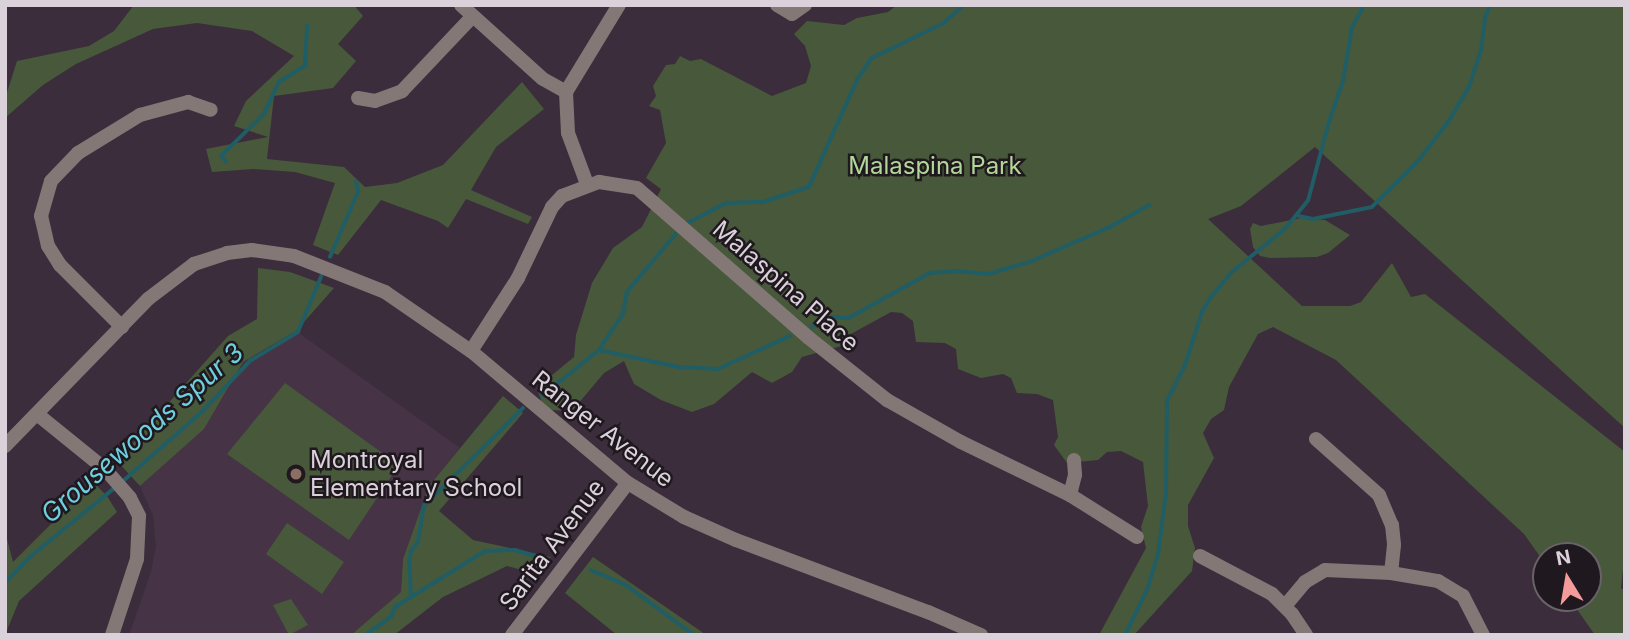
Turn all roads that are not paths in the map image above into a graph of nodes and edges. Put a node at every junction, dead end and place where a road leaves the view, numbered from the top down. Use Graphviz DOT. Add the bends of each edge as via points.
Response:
graph roads {
  1 [pos="461,5"];
  2 [pos="619,5"];
  3 [pos="777,5"];
  4 [pos="805,5"];
  5 [pos="472,17"];
  6 [pos="566,92"];
  7 [pos="358,98"];
  8 [pos="211,110"];
  9 [pos="587,184"];
  10 [pos="122,327"];
  11 [pos="471,351"];
  12 [pos="37,414"];
  13 [pos="1316,439"];
  14 [pos="5,446"];
  15 [pos="1074,460"];
  16 [pos="628,483"];
  17 [pos="1070,495"];
  18 [pos="1137,537"];
  19 [pos="1200,556"];
  20 [pos="1391,573"];
  21 [pos="1285,606"];
  22 [pos="112,635"];
  23 [pos="512,635"];
  24 [pos="981,635"];
  25 [pos="1306,635"];
  26 [pos="1483,635"];
  1 -- 5 [label="street"];
  2 -- 6 [label="street"];
  3 -- 4 [label="street" via="792,14"];
  5 -- 6 [label="street" via="543,79"];
  5 -- 7 [label="street" via="402,91 375,101"];
  6 -- 9 [label="street" via="568,133"];
  8 -- 10 [label="street" via="188,102 140,116 78,153 51,181 41,216 48,246 60,265"];
  9 -- 11 [label="street, Malaspina Place" via="562,196 552,207 518,278"];
  9 -- 17 [label="street, Malaspina Place" via="618,182 637,188 887,400"];
  10 -- 11 [label="street, Ranger Avenue" via="168,281 194,264 252,250 295,256 385,292"];
  10 -- 12 [label="street, Ranger Avenue"];
  11 -- 16 [label="street, Ranger Avenue"];
  12 -- 14 [label="street, Ranger Avenue"];
  12 -- 22 [label="street" via="105,469 139,516 137,559"];
  13 -- 20 [label="street" via="1379,495 1392,525"];
  15 -- 17 [label="street"];
  16 -- 23 [label="street, Sarita Avenue"];
  16 -- 24 [label="street, Ranger Avenue" via="684,517 736,540"];
  17 -- 18 [label="street, Malaspina Place"];
  19 -- 21 [label="street" via="1254,582"];
  20 -- 21 [label="street" via="1325,570 1305,582"];
  20 -- 26 [label="street" via="1438,581 1463,596"];
  21 -- 25 [label="street"];
}
